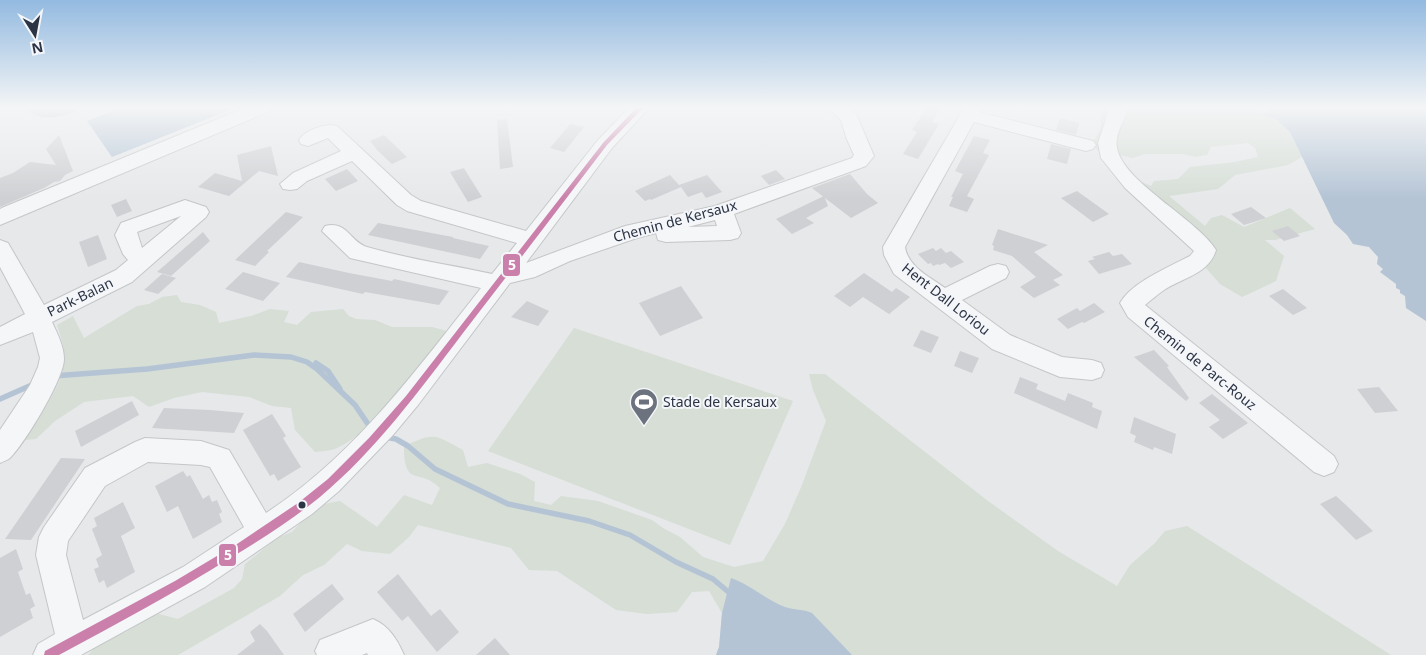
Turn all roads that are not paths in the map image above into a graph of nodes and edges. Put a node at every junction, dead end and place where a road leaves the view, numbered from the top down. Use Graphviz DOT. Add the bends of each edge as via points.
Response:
graph roads {
  1 [pos="190,138"];
  2 [pos="313,138"];
  3 [pos="338,138"];
  4 [pos="611,138"];
  5 [pos="855,138"];
  6 [pos="955,138"];
  7 [pos="1063,138"];
  8 [pos="1108,138"];
  9 [pos="308,140"];
  10 [pos="1086,144"];
  11 [pos="354,152"];
  12 [pos="290,184"];
  13 [pos="0,218"];
  14 [pos="332,231"];
  15 [pos="531,240"];
  16 [pos="1,249"];
  17 [pos="144,258"];
  18 [pos="998,272"];
  19 [pos="500,280"];
  20 [pos="944,300"];
  21 [pos="38,318"];
  22 [pos="0,336"];
  23 [pos="1092,370"];
  24 [pos="0,451"];
  25 [pos="1324,464"];
  26 [pos="262,532"];
  27 [pos="61,649"];
  28 [pos="332,651"];
  29 [pos="388,655"];
  1 -- 13 [label="street"];
  2 -- 9 [label="street"];
  3 -- 11 [label="street"];
  4 -- 15 [label="street"];
  5 -- 19 [label="street, Chemin de Kersaux" via="864,156 862,160 722,211 730,233 639,238 538,277"];
  6 -- 20 [label="street, Hent Dall Loriou" via="894,247 902,268"];
  7 -- 10 [label="street"];
  8 -- 25 [label="street, Chemin de Parc-Rouz" via="1107,150 1118,168 1204,250 1204,257 1198,262 1156,284 1132,303 1136,311"];
  11 -- 12 [label="street"];
  11 -- 15 [label="street" via="414,206"];
  14 -- 19 [label="street" via="358,253"];
  15 -- 19 [label="street"];
  16 -- 21 [label="street"];
  17 -- 21 [label="street, Park-Balan" via="124,276"];
  18 -- 20 [label="street"];
  19 -- 26 [label="street" via="384,427 322,488"];
  20 -- 23 [label="street, Hent Dall Loriou" via="1001,342 1060,367"];
  21 -- 22 [label="street"];
  21 -- 24 [label="street, Park-Balan" via="52,359 49,370"];
  26 -- 27 [label="street" via="194,578"];
  26 -- 27 [label="street" via="219,458 145,450 95,478 54,537 50,555"];
  28 -- 29 [label="street" via="372,635"];
}
